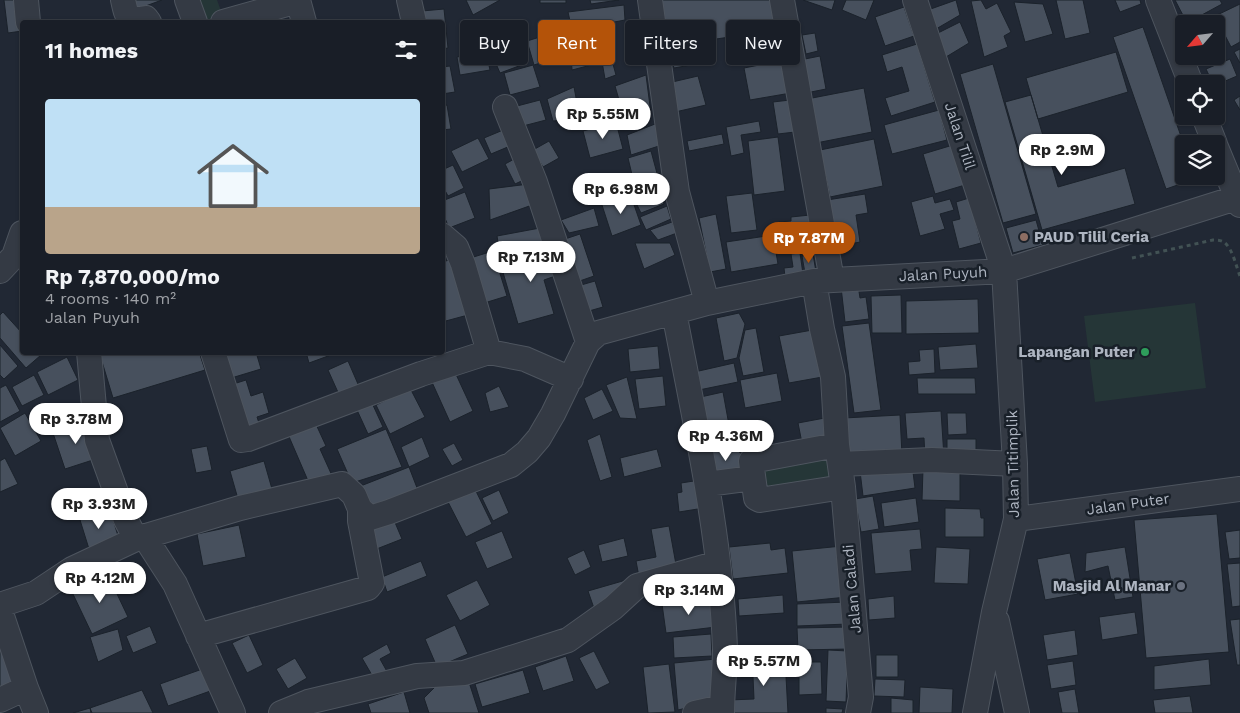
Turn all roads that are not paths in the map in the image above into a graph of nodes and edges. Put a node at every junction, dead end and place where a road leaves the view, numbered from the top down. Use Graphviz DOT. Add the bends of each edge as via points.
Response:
graph roads {
  1 [pos="26,0"];
  2 [pos="123,0"];
  3 [pos="187,0"];
  4 [pos="410,0"];
  5 [pos="650,0"];
  6 [pos="782,0"];
  7 [pos="915,0"];
  8 [pos="1158,0"];
  9 [pos="300,8"];
  10 [pos="28,20"];
  11 [pos="133,20"];
  12 [pos="133,20"];
  13 [pos="148,20"];
  14 [pos="194,20"];
  15 [pos="234,20"];
  16 [pos="414,20"];
  17 [pos="1187,75"];
  18 [pos="506,107"];
  19 [pos="1225,168"];
  20 [pos="1238,202"];
  21 [pos="445,238"];
  22 [pos="20,239"];
  23 [pos="12,262"];
  24 [pos="1004,271"];
  25 [pos="823,280"];
  26 [pos="708,303"];
  27 [pos="674,312"];
  28 [pos="588,342"];
  29 [pos="489,352"];
  30 [pos="88,355"];
  31 [pos="214,355"];
  32 [pos="571,379"];
  33 [pos="839,455"];
  34 [pos="1015,464"];
  35 [pos="753,478"];
  36 [pos="707,484"];
  37 [pos="843,487"];
  38 [pos="1240,489"];
  39 [pos="360,510"];
  40 [pos="1016,519"];
  41 [pos="140,537"];
  42 [pos="718,563"];
  43 [pos="0,605"];
  44 [pos="0,610"];
  45 [pos="994,612"];
  46 [pos="198,636"];
  47 [pos="26,688"];
  48 [pos="0,700"];
  49 [pos="722,710"];
  50 [pos="36,713"];
  51 [pos="233,713"];
  52 [pos="281,713"];
  53 [pos="695,713"];
  54 [pos="858,713"];
  55 [pos="975,713"];
  56 [pos="1017,713"];
  1 -- 10 [label="street"];
  2 -- 12 [label="street" via="126,14"];
  3 -- 14 [label="street"];
  4 -- 16 [label="street"];
  5 -- 26 [label="street" via="677,192"];
  6 -- 25 [label="street, Jalan Caladi"];
  7 -- 24 [label="street, Jalan Tilil"];
  8 -- 17 [label="street"];
  9 -- 15 [label="street"];
  11 -- 13 [label="street"];
  18 -- 28 [label="street" via="535,182"];
  19 -- 20 [label="street"];
  20 -- 24 [label="street, Jalan Puyuh"];
  21 -- 29 [label="street" via="456,247 463,264"];
  22 -- 23 [label="street"];
  24 -- 25 [label="street, Jalan Puyuh"];
  24 -- 34 [label="street, Jalan Titimplik"];
  25 -- 26 [label="street, Jalan Puyuh"];
  25 -- 33 [label="street, Jalan Caladi" via="822,329 833,377"];
  26 -- 27 [label="street, Jalan Puyuh"];
  27 -- 28 [label="street, Jalan Puyuh" via="598,333"];
  27 -- 36 [label="street"];
  28 -- 32 [label="street"];
  29 -- 31 [label="street" via="241,440"];
  29 -- 32 [label="street" via="525,359"];
  30 -- 41 [label="street" via="97,440 126,520"];
  32 -- 39 [label="street" via="539,438 511,465 370,518"];
  33 -- 34 [label="street"];
  33 -- 35 [label="street" via="752,461"];
  33 -- 37 [label="street, Jalan Caladi"];
  34 -- 40 [label="street, Jalan Titimplik"];
  35 -- 36 [label="street"];
  35 -- 37 [label="street" via="756,498 760,500"];
  36 -- 42 [label="street"];
  37 -- 54 [label="street, Jalan Caladi" via="861,697"];
  38 -- 40 [label="street, Jalan Puter"];
  39 -- 41 [label="street" via="354,495 342,484 240,508"];
  39 -- 46 [label="street" via="372,583 368,588"];
  40 -- 45 [label="street, Jalan Titimplik"];
  41 -- 43 [label="street" via="72,569 36,593"];
  41 -- 46 [label="street" via="175,584"];
  42 -- 49 [label="street" via="725,650"];
  42 -- 52 [label="street" via="637,586 613,608 568,640 464,673 417,676 308,702"];
  44 -- 47 [label="street"];
  45 -- 55 [label="street, Jalan Titimplik"];
  45 -- 56 [label="street"];
  46 -- 51 [label="street"];
  47 -- 48 [label="street"];
  47 -- 50 [label="street"];
  49 -- 53 [label="street"];
}
